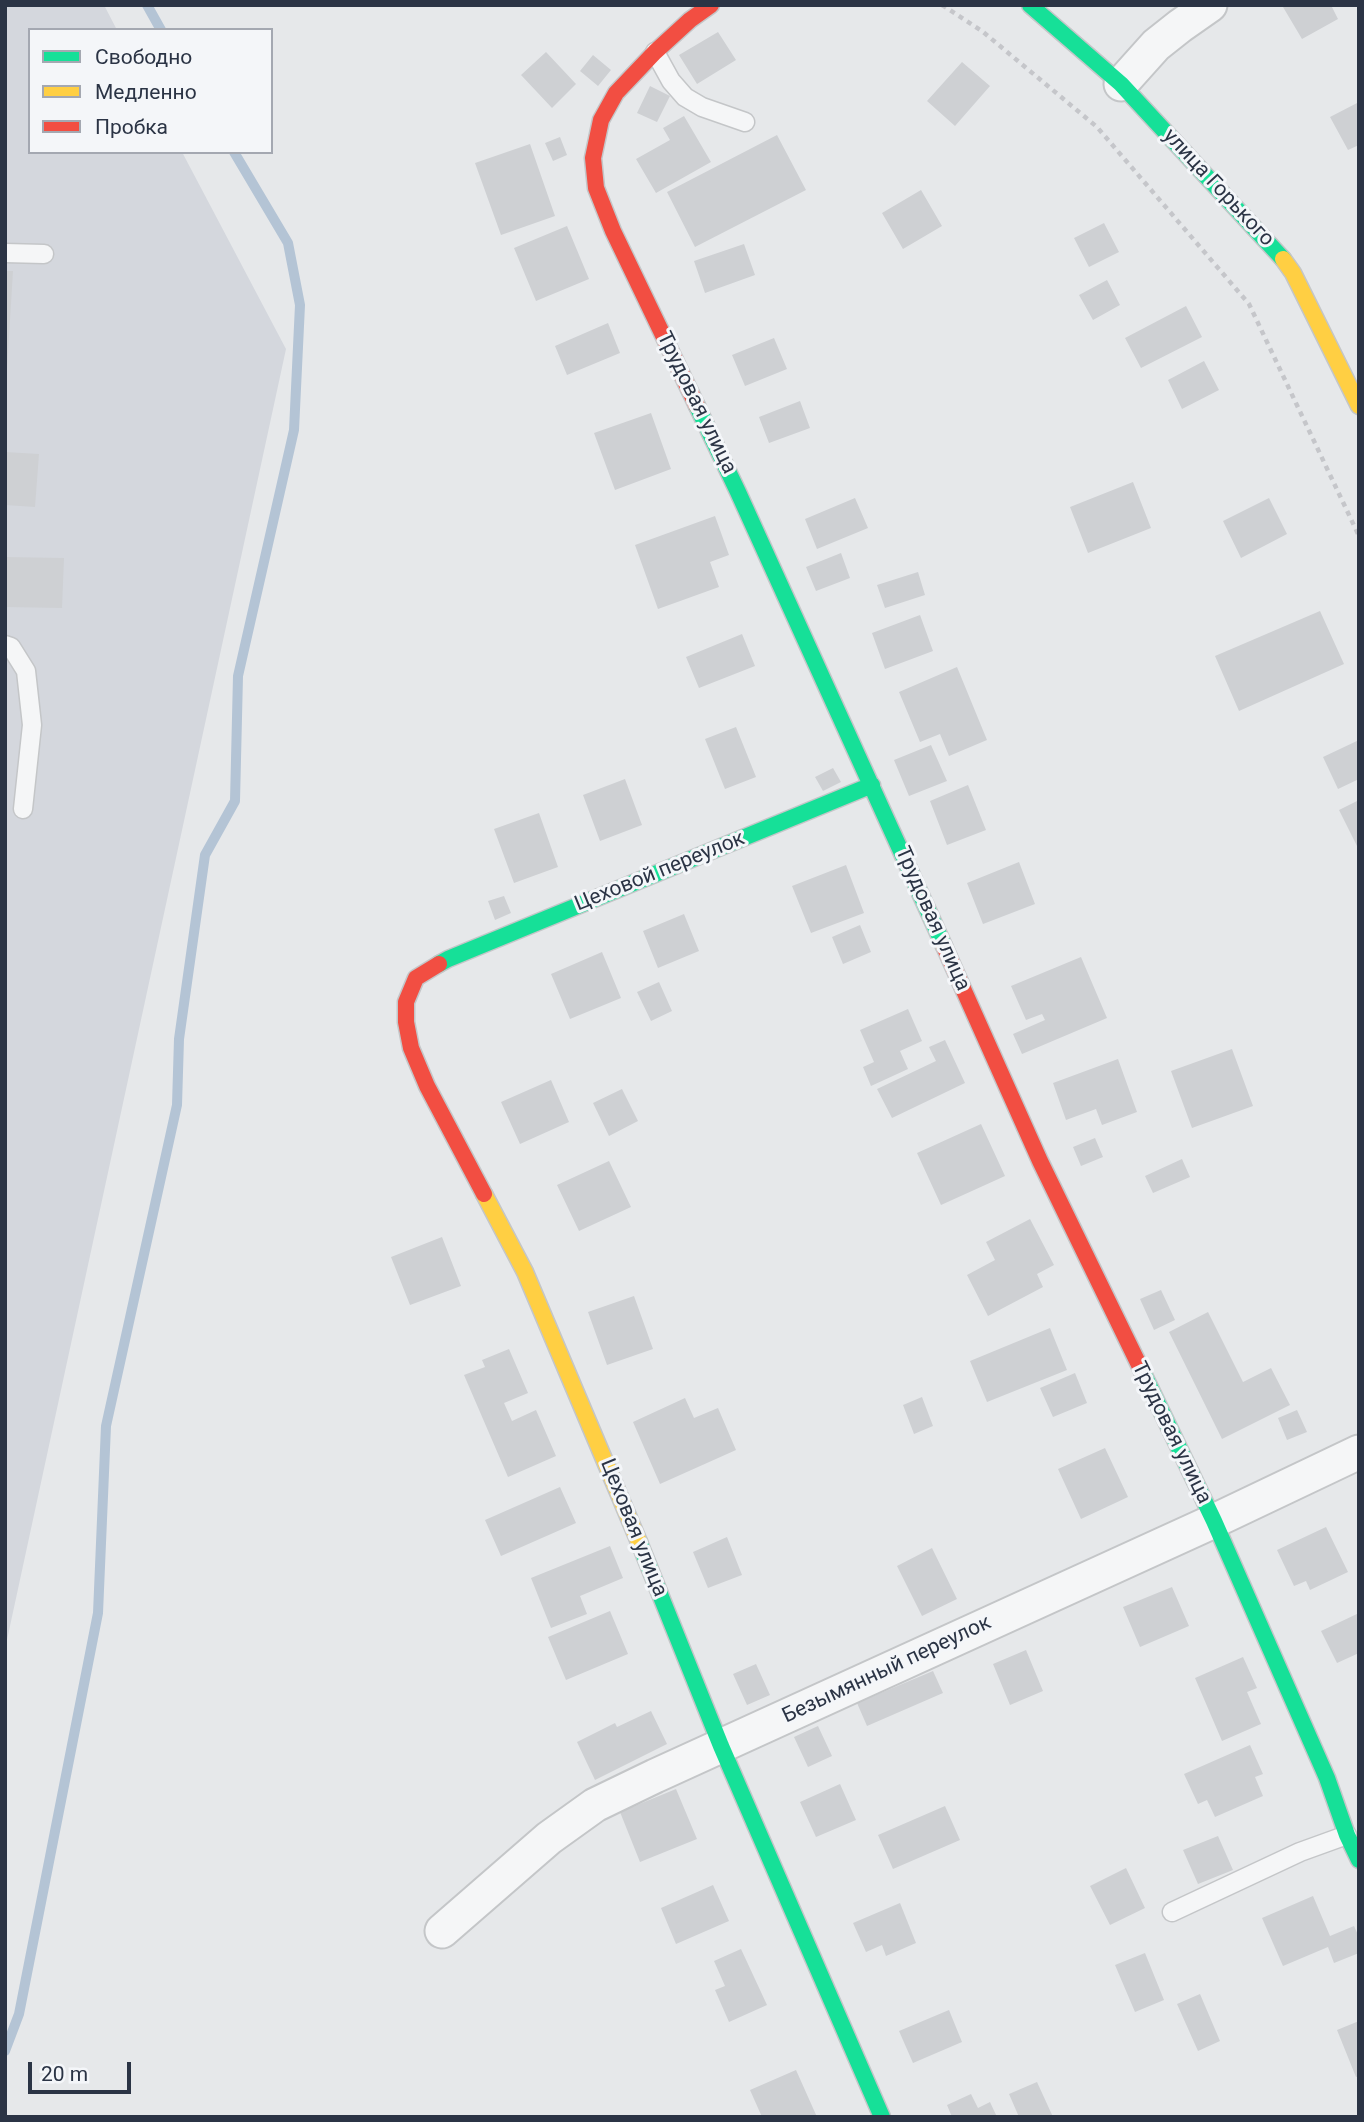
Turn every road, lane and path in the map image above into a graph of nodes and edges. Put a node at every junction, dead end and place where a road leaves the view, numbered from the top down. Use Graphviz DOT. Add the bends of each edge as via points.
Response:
graph roads {
  1 [pos="711,5"];
  2 [pos="942,5"];
  3 [pos="1030,5"];
  4 [pos="1210,5"];
  5 [pos="655,52"];
  6 [pos="1121,84"];
  7 [pos="745,122"];
  8 [pos="5,253"];
  9 [pos="44,254"];
  10 [pos="1359,407"];
  11 [pos="1359,536"];
  12 [pos="5,645"];
  13 [pos="873,785"];
  14 [pos="23,809"];
  15 [pos="448,959"];
  16 [pos="1359,1452"];
  17 [pos="1214,1521"];
  18 [pos="721,1746"];
  19 [pos="1347,1835"];
  20 [pos="1359,1860"];
  21 [pos="1172,1912"];
  22 [pos="442,1931"];
  23 [pos="882,2117"];
  1 -- 5 [label="street, Трудовая улица"];
  2 -- 11 [label="path" via="982,31 1097,127 1249,304"];
  3 -- 6 [label="street, улица Горького"];
  4 -- 6 [label="street" via="1156,45"];
  5 -- 7 [label="lane" via="685,97"];
  5 -- 13 [label="street, Трудовая улица" via="616,93 601,120 593,158 596,188"];
  6 -- 10 [label="street, улица Горького" via="1281,256"];
  8 -- 9 [label="lane"];
  12 -- 14 [label="lane" via="26,671 32,725"];
  13 -- 15 [label="street, Цеховой переулок"];
  13 -- 17 [label="street, Трудовая улица" via="1040,1161"];
  15 -- 18 [label="street, Цеховая улица" via="416,978 406,1002 411,1048 525,1272"];
  16 -- 17 [label="street, Безымянный переулок"];
  17 -- 18 [label="street, Безымянный переулок"];
  17 -- 19 [label="street, Трудовая улица" via="1327,1778"];
  18 -- 22 [label="street, Безымянный переулок" via="595,1805 549,1838"];
  18 -- 23 [label="street, Цеховая улица"];
  19 -- 20 [label="street, Трудовая улица"];
  19 -- 21 [label="lane"];
}
